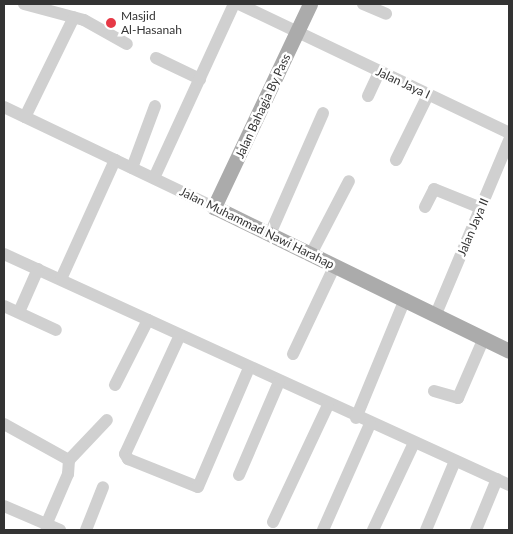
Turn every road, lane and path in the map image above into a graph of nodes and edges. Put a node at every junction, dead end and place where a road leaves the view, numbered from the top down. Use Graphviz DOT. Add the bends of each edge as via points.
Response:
graph roads {
  1 [pos="24,4"];
  2 [pos="234,4"];
  3 [pos="239,4"];
  4 [pos="310,4"];
  5 [pos="363,4"];
  6 [pos="63,10"];
  7 [pos="386,14"];
  8 [pos="74,17"];
  9 [pos="297,33"];
  10 [pos="127,44"];
  11 [pos="156,58"];
  12 [pos="379,72"];
  13 [pos="200,79"];
  14 [pos="428,95"];
  15 [pos="368,96"];
  16 [pos="155,106"];
  17 [pos="4,107"];
  18 [pos="323,113"];
  19 [pos="24,117"];
  20 [pos="509,133"];
  21 [pos="509,140"];
  22 [pos="116,160"];
  23 [pos="396,160"];
  24 [pos="132,168"];
  25 [pos="154,178"];
  26 [pos="349,181"];
  27 [pos="214,207"];
  28 [pos="426,207"];
  29 [pos="481,208"];
  30 [pos="270,234"];
  31 [pos="4,254"];
  32 [pos="311,254"];
  33 [pos="335,265"];
  34 [pos="38,269"];
  35 [pos="62,279"];
  36 [pos="406,299"];
  37 [pos="4,306"];
  38 [pos="19,312"];
  39 [pos="436,314"];
  40 [pos="148,320"];
  41 [pos="56,330"];
  42 [pos="180,335"];
  43 [pos="484,338"];
  44 [pos="509,351"];
  45 [pos="293,354"];
  46 [pos="250,368"];
  47 [pos="279,382"];
  48 [pos="115,385"];
  49 [pos="434,391"];
  50 [pos="328,406"];
  51 [pos="356,418"];
  52 [pos="107,420"];
  53 [pos="4,424"];
  54 [pos="370,424"];
  55 [pos="414,443"];
  56 [pos="68,460"];
  57 [pos="454,461"];
  58 [pos="239,475"];
  59 [pos="497,479"];
  60 [pos="509,485"];
  61 [pos="103,488"];
  62 [pos="4,508"];
  63 [pos="273,522"];
  64 [pos="46,525"];
  65 [pos="60,530"];
  66 [pos="86,530"];
  67 [pos="323,530"];
  68 [pos="373,530"];
  69 [pos="426,530"];
  70 [pos="476,530"];
  1 -- 6 [label="street"];
  2 -- 13 [label="street"];
  3 -- 9 [label="street, Jalan Jaya I"];
  4 -- 9 [label="main road, Jalan Bahagia By Pass"];
  5 -- 7 [label="street"];
  6 -- 8 [label="street"];
  8 -- 10 [label="street"];
  8 -- 19 [label="street"];
  9 -- 12 [label="street, Jalan Jaya I"];
  9 -- 27 [label="main road, Jalan Bahagia By Pass"];
  11 -- 13 [label="street"];
  12 -- 14 [label="street, Jalan Jaya I"];
  12 -- 15 [label="street"];
  13 -- 25 [label="street"];
  14 -- 20 [label="street, Jalan Jaya I"];
  14 -- 23 [label="street"];
  16 -- 24 [label="street"];
  17 -- 19 [label="street, Jalan Muhammad Nawi Harahap"];
  18 -- 30 [label="street"];
  19 -- 22 [label="street, Jalan Muhammad Nawi Harahap"];
  21 -- 29 [label="street, Jalan Jaya II"];
  22 -- 24 [label="street, Jalan Muhammad Nawi Harahap"];
  22 -- 35 [label="street"];
  24 -- 25 [label="street, Jalan Muhammad Nawi Harahap"];
  25 -- 27 [label="street, Jalan Muhammad Nawi Harahap"];
  26 -- 32 [label="street"];
  27 -- 30 [label="main road, Jalan Muhammad Nawi Harahap"];
  28 -- 29 [label="street" via="434,189"];
  29 -- 39 [label="street, Jalan Jaya II"];
  30 -- 32 [label="main road, Jalan Muhammad Nawi Harahap"];
  31 -- 34 [label="street"];
  32 -- 33 [label="main road, Jalan Muhammad Nawi Harahap"];
  33 -- 36 [label="main road, Jalan Muhammad Nawi Harahap"];
  33 -- 45 [label="street"];
  34 -- 35 [label="street"];
  34 -- 38 [label="street"];
  35 -- 40 [label="street"];
  36 -- 39 [label="main road, Jalan Muhammad Nawi Harahap"];
  36 -- 51 [label="street"];
  37 -- 38 [label="street"];
  38 -- 41 [label="street"];
  39 -- 43 [label="main road, Jalan Muhammad Nawi Harahap"];
  40 -- 42 [label="street"];
  40 -- 48 [label="street"];
  42 -- 46 [label="street"];
  42 -- 46 [label="street" via="125,454 128,459 198,487"];
  43 -- 44 [label="main road, Jalan Muhammad Nawi Harahap"];
  43 -- 49 [label="street" via="458,398"];
  46 -- 47 [label="street"];
  47 -- 50 [label="street"];
  47 -- 58 [label="street"];
  50 -- 51 [label="street"];
  50 -- 63 [label="street"];
  51 -- 54 [label="street"];
  52 -- 56 [label="street"];
  53 -- 56 [label="street"];
  54 -- 55 [label="street"];
  54 -- 67 [label="street"];
  55 -- 57 [label="street"];
  55 -- 68 [label="street"];
  56 -- 64 [label="street" via="68,474"];
  57 -- 59 [label="street"];
  57 -- 69 [label="street"];
  59 -- 60 [label="street"];
  59 -- 70 [label="street"];
  61 -- 66 [label="street"];
  62 -- 64 [label="street"];
  64 -- 65 [label="street"];
}
